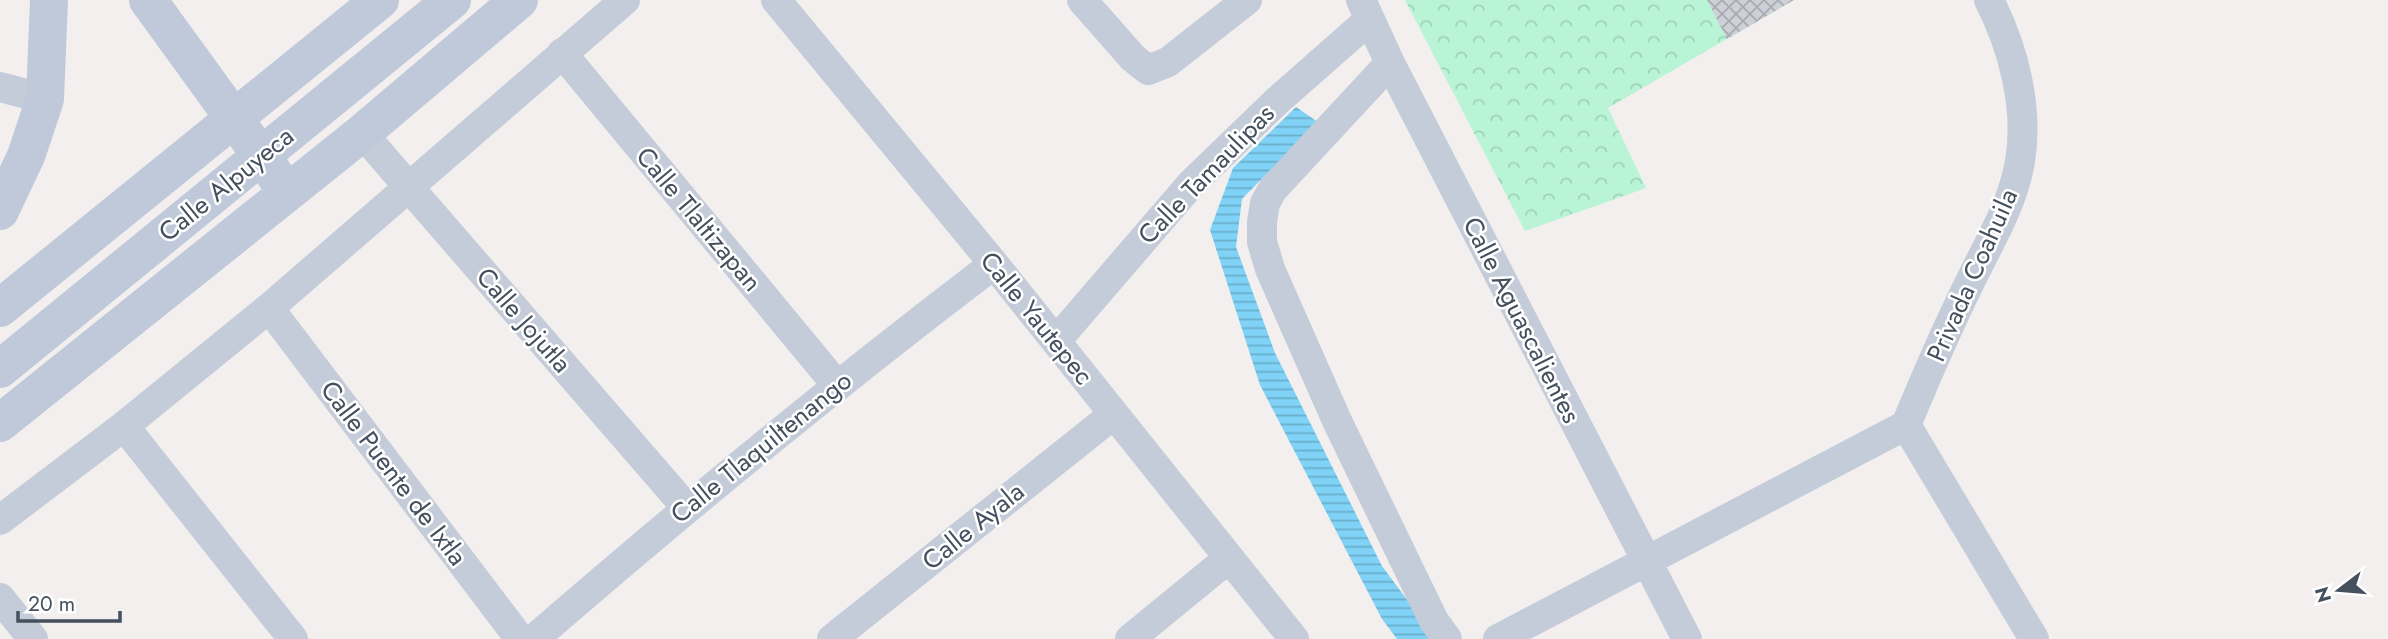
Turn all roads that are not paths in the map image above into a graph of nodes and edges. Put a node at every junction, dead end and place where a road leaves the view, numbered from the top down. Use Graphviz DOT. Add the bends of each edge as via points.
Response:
graph roads {
  1 [pos="49,0"];
  2 [pos="148,0"];
  3 [pos="380,0"];
  4 [pos="452,0"];
  5 [pos="519,0"];
  6 [pos="625,0"];
  7 [pos="776,0"];
  8 [pos="1082,0"];
  9 [pos="1247,0"];
  10 [pos="1989,0"];
  11 [pos="1365,10"];
  12 [pos="562,53"];
  13 [pos="1390,63"];
  14 [pos="0,87"];
  15 [pos="45,99"];
  16 [pos="362,133"];
  17 [pos="408,187"];
  18 [pos="288,192"];
  19 [pos="0,211"];
  20 [pos="994,264"];
  21 [pos="0,308"];
  22 [pos="269,308"];
  23 [pos="1056,341"];
  24 [pos="0,369"];
  25 [pos="836,384"];
  26 [pos="1114,414"];
  27 [pos="0,423"];
  28 [pos="1906,425"];
  29 [pos="124,426"];
  30 [pos="686,507"];
  31 [pos="0,520"];
  32 [pos="1229,558"];
  33 [pos="1647,562"];
  34 [pos="0,598"];
  35 [pos="33,639"];
  36 [pos="293,639"];
  37 [pos="520,639"];
  38 [pos="534,639"];
  39 [pos="832,639"];
  40 [pos="1130,639"];
  41 [pos="1294,639"];
  42 [pos="1447,639"];
  43 [pos="1498,639"];
  44 [pos="1687,639"];
  45 [pos="2034,639"];
  1 -- 15 [label="main road"];
  2 -- 18 [label="main road"];
  3 -- 21 [label="main road, Calle Alpuyeca, bridge"];
  4 -- 24 [label="main road, Calle Alpuyeca, bridge"];
  5 -- 16 [label="main road"];
  6 -- 12 [label="street"];
  7 -- 20 [label="street, Calle Yautepec"];
  8 -- 9 [label="street" via="1148,70 1168,62"];
  10 -- 28 [label="street, Privada Coahuila" via="2016,74 2022,118 2020,159 2010,200 1936,351"];
  11 -- 13 [label="street, Calle Aguascalientes"];
  11 -- 23 [label="street, Calle Tamaulipas" via="1192,183"];
  12 -- 17 [label="street"];
  12 -- 25 [label="street, Calle Tlaltizapan"];
  13 -- 33 [label="street, Calle Aguascalientes"];
  13 -- 42 [label="street" via="1273,190 1265,203 1262,242 1338,423"];
  14 -- 15 [label="street"];
  15 -- 19 [label="main road" via="26,156"];
  16 -- 17 [label="street, Calle Jojutla"];
  16 -- 18 [label="main road"];
  17 -- 22 [label="street"];
  17 -- 30 [label="street, Calle Jojutla"];
  18 -- 27 [label="main road"];
  20 -- 23 [label="street, Calle Yautepec"];
  20 -- 25 [label="street, Calle Tlaquiltenango"];
  22 -- 29 [label="street"];
  22 -- 37 [label="street, Calle Puente de Ixtla"];
  23 -- 26 [label="street, Calle Yautepec"];
  25 -- 30 [label="street, Calle Tlaquiltenango"];
  26 -- 32 [label="street, Calle Yautepec"];
  26 -- 39 [label="street, Calle Ayala"];
  28 -- 33 [label="street"];
  28 -- 45 [label="street"];
  29 -- 31 [label="street"];
  29 -- 36 [label="street"];
  30 -- 38 [label="street, Calle Tlaquiltenango"];
  32 -- 40 [label="street"];
  32 -- 41 [label="street, Calle Yautepec"];
  33 -- 43 [label="street"];
  33 -- 44 [label="street, Calle Aguascalientes"];
  34 -- 35 [label="street"];
}
